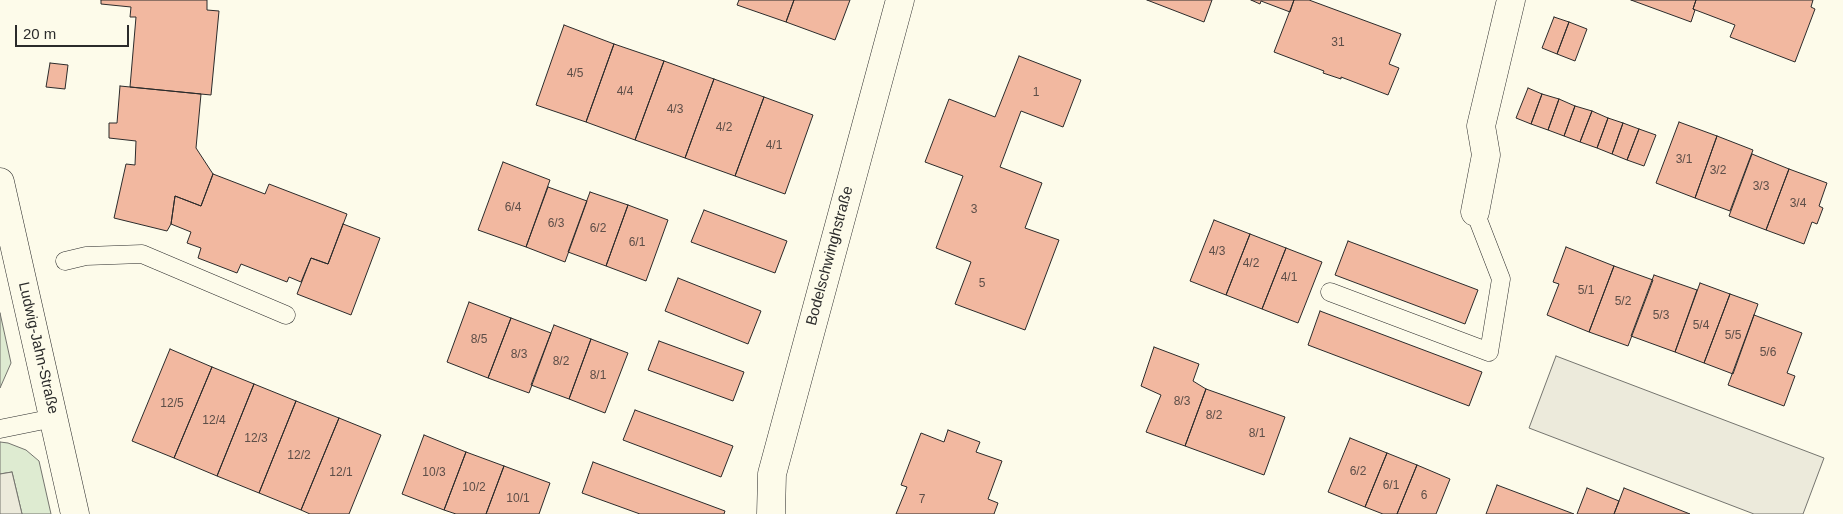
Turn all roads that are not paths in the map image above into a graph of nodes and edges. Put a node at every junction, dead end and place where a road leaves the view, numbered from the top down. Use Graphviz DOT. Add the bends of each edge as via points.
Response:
graph roads {
  1 [pos="900,0"];
  2 [pos="1511,0"];
  3 [pos="0,182"];
  4 [pos="1476,212"];
  5 [pos="65,261"];
  6 [pos="1330,292"];
  7 [pos="286,315"];
  8 [pos="54,418"];
  9 [pos="0,429"];
  10 [pos="75,514"];
  11 [pos="771,514"];
  1 -- 11 [label="street, Bodelschwinghstraße" via="772,474"];
  2 -- 4 [label="street" via="1481,126 1486,155"];
  3 -- 8 [label="street, Ludwig-Jahn-Straße"];
  4 -- 6 [label="lane" via="1501,279 1489,352"];
  5 -- 7 [label="lane" via="79,257 142,254"];
  8 -- 9 [label="lane"];
  8 -- 10 [label="street, Ludwig-Jahn-Straße"];
}
